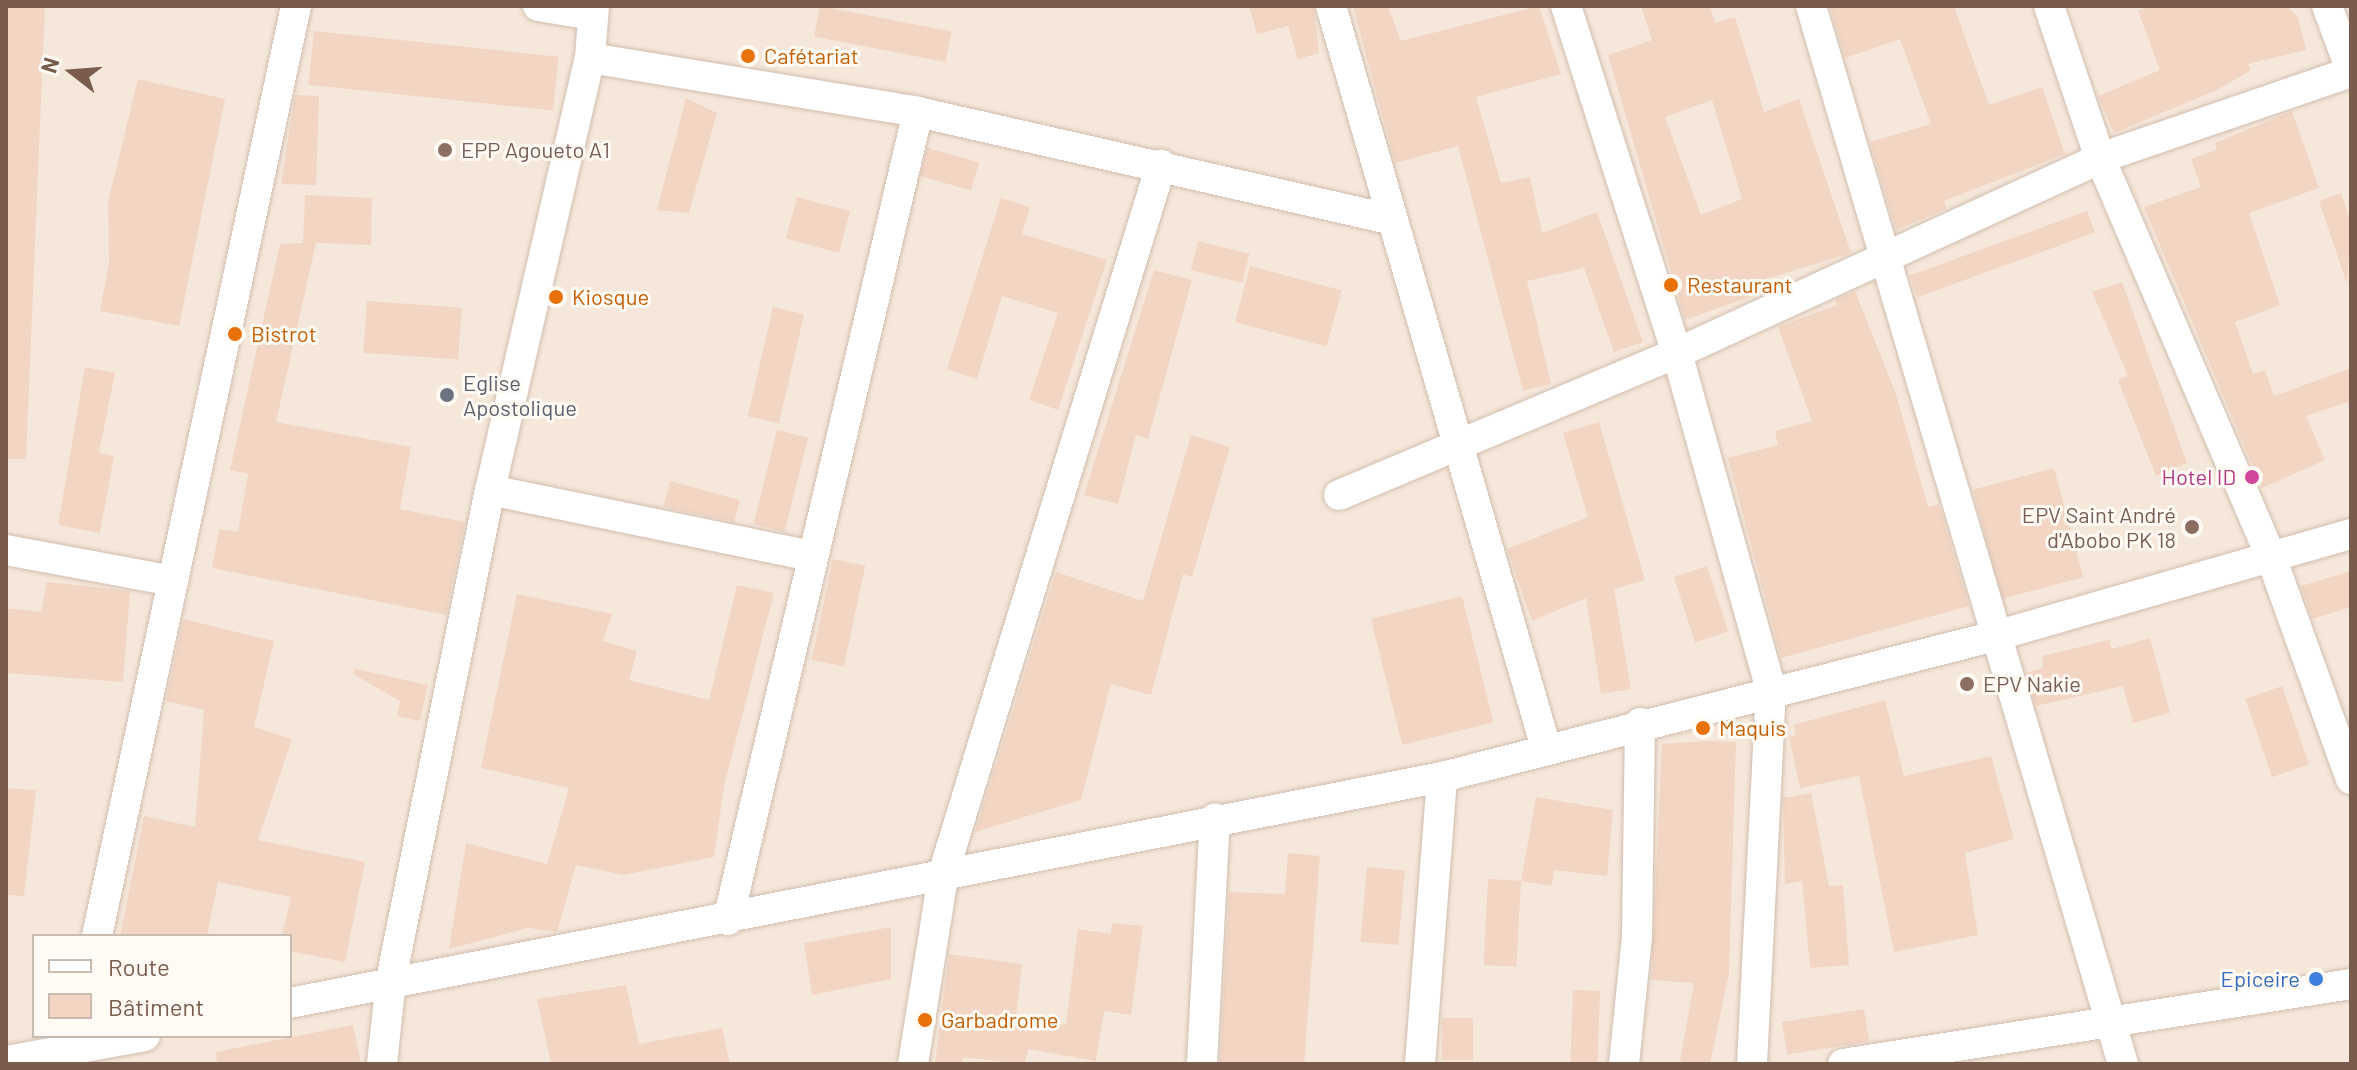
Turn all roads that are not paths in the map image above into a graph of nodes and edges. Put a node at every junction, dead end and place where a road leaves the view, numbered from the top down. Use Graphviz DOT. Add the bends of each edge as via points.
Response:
graph roads {
  1 [pos="296,6"];
  2 [pos="538,6"];
  3 [pos="1331,6"];
  4 [pos="1566,6"];
  5 [pos="1811,6"];
  6 [pos="2049,6"];
  7 [pos="2327,6"];
  8 [pos="593,10"];
  9 [pos="590,58"];
  10 [pos="2351,71"];
  11 [pos="918,112"];
  12 [pos="2100,158"];
  13 [pos="1161,165"];
  14 [pos="1390,219"];
  15 [pos="1884,261"];
  16 [pos="1677,353"];
  17 [pos="1456,444"];
  18 [pos="490,490"];
  19 [pos="1339,495"];
  20 [pos="2351,534"];
  21 [pos="6,550"];
  22 [pos="811,556"];
  23 [pos="2271,557"];
  24 [pos="173,581"];
  25 [pos="1995,636"];
  26 [pos="1771,689"];
  27 [pos="1640,723"];
  28 [pos="1546,748"];
  29 [pos="1442,777"];
  30 [pos="2351,779"];
  31 [pos="1215,818"];
  32 [pos="944,871"];
  33 [pos="728,920"];
  34 [pos="97,934"];
  35 [pos="391,980"];
  36 [pos="2351,984"];
  37 [pos="292,1003"];
  38 [pos="2106,1019"];
  39 [pos="127,1038"];
  40 [pos="73,1044"];
  41 [pos="1914,1058"];
  42 [pos="6,1061"];
  43 [pos="382,1064"];
  44 [pos="913,1064"];
  45 [pos="1202,1064"];
  46 [pos="1420,1064"];
  47 [pos="1624,1064"];
  48 [pos="1752,1064"];
  49 [pos="1843,1064"];
  50 [pos="2123,1064"];
  1 -- 24 [label="street"];
  2 -- 8 [label="street"];
  3 -- 14 [label="street"];
  4 -- 16 [label="street"];
  5 -- 15 [label="street"];
  6 -- 12 [label="street"];
  7 -- 10 [label="street"];
  8 -- 9 [label="street"];
  9 -- 11 [label="street"];
  9 -- 18 [label="street"];
  10 -- 12 [label="street"];
  11 -- 13 [label="street"];
  11 -- 22 [label="street"];
  12 -- 15 [label="street"];
  12 -- 23 [label="street"];
  13 -- 14 [label="street"];
  13 -- 32 [label="street"];
  14 -- 17 [label="street"];
  15 -- 16 [label="street"];
  15 -- 25 [label="street"];
  16 -- 17 [label="street"];
  16 -- 26 [label="street"];
  17 -- 19 [label="street"];
  17 -- 28 [label="street"];
  18 -- 22 [label="street"];
  18 -- 35 [label="street"];
  20 -- 23 [label="street"];
  21 -- 24 [label="street"];
  22 -- 33 [label="street"];
  23 -- 25 [label="street"];
  23 -- 30 [label="street"];
  24 -- 34 [label="street"];
  25 -- 26 [label="street"];
  25 -- 38 [label="street"];
  26 -- 27 [label="street"];
  26 -- 48 [label="street"];
  27 -- 28 [label="street"];
  27 -- 47 [label="street" via="1637,937"];
  28 -- 29 [label="street"];
  29 -- 31 [label="street"];
  29 -- 46 [label="street"];
  31 -- 32 [label="street"];
  31 -- 45 [label="street"];
  32 -- 33 [label="street"];
  32 -- 44 [label="street"];
  33 -- 35 [label="street"];
  35 -- 37 [label="street"];
  35 -- 43 [label="street"];
  36 -- 38 [label="street"];
  38 -- 41 [label="street"];
  38 -- 50 [label="street"];
  39 -- 40 [label="street"];
  40 -- 42 [label="street"];
  41 -- 49 [label="street"];
}
